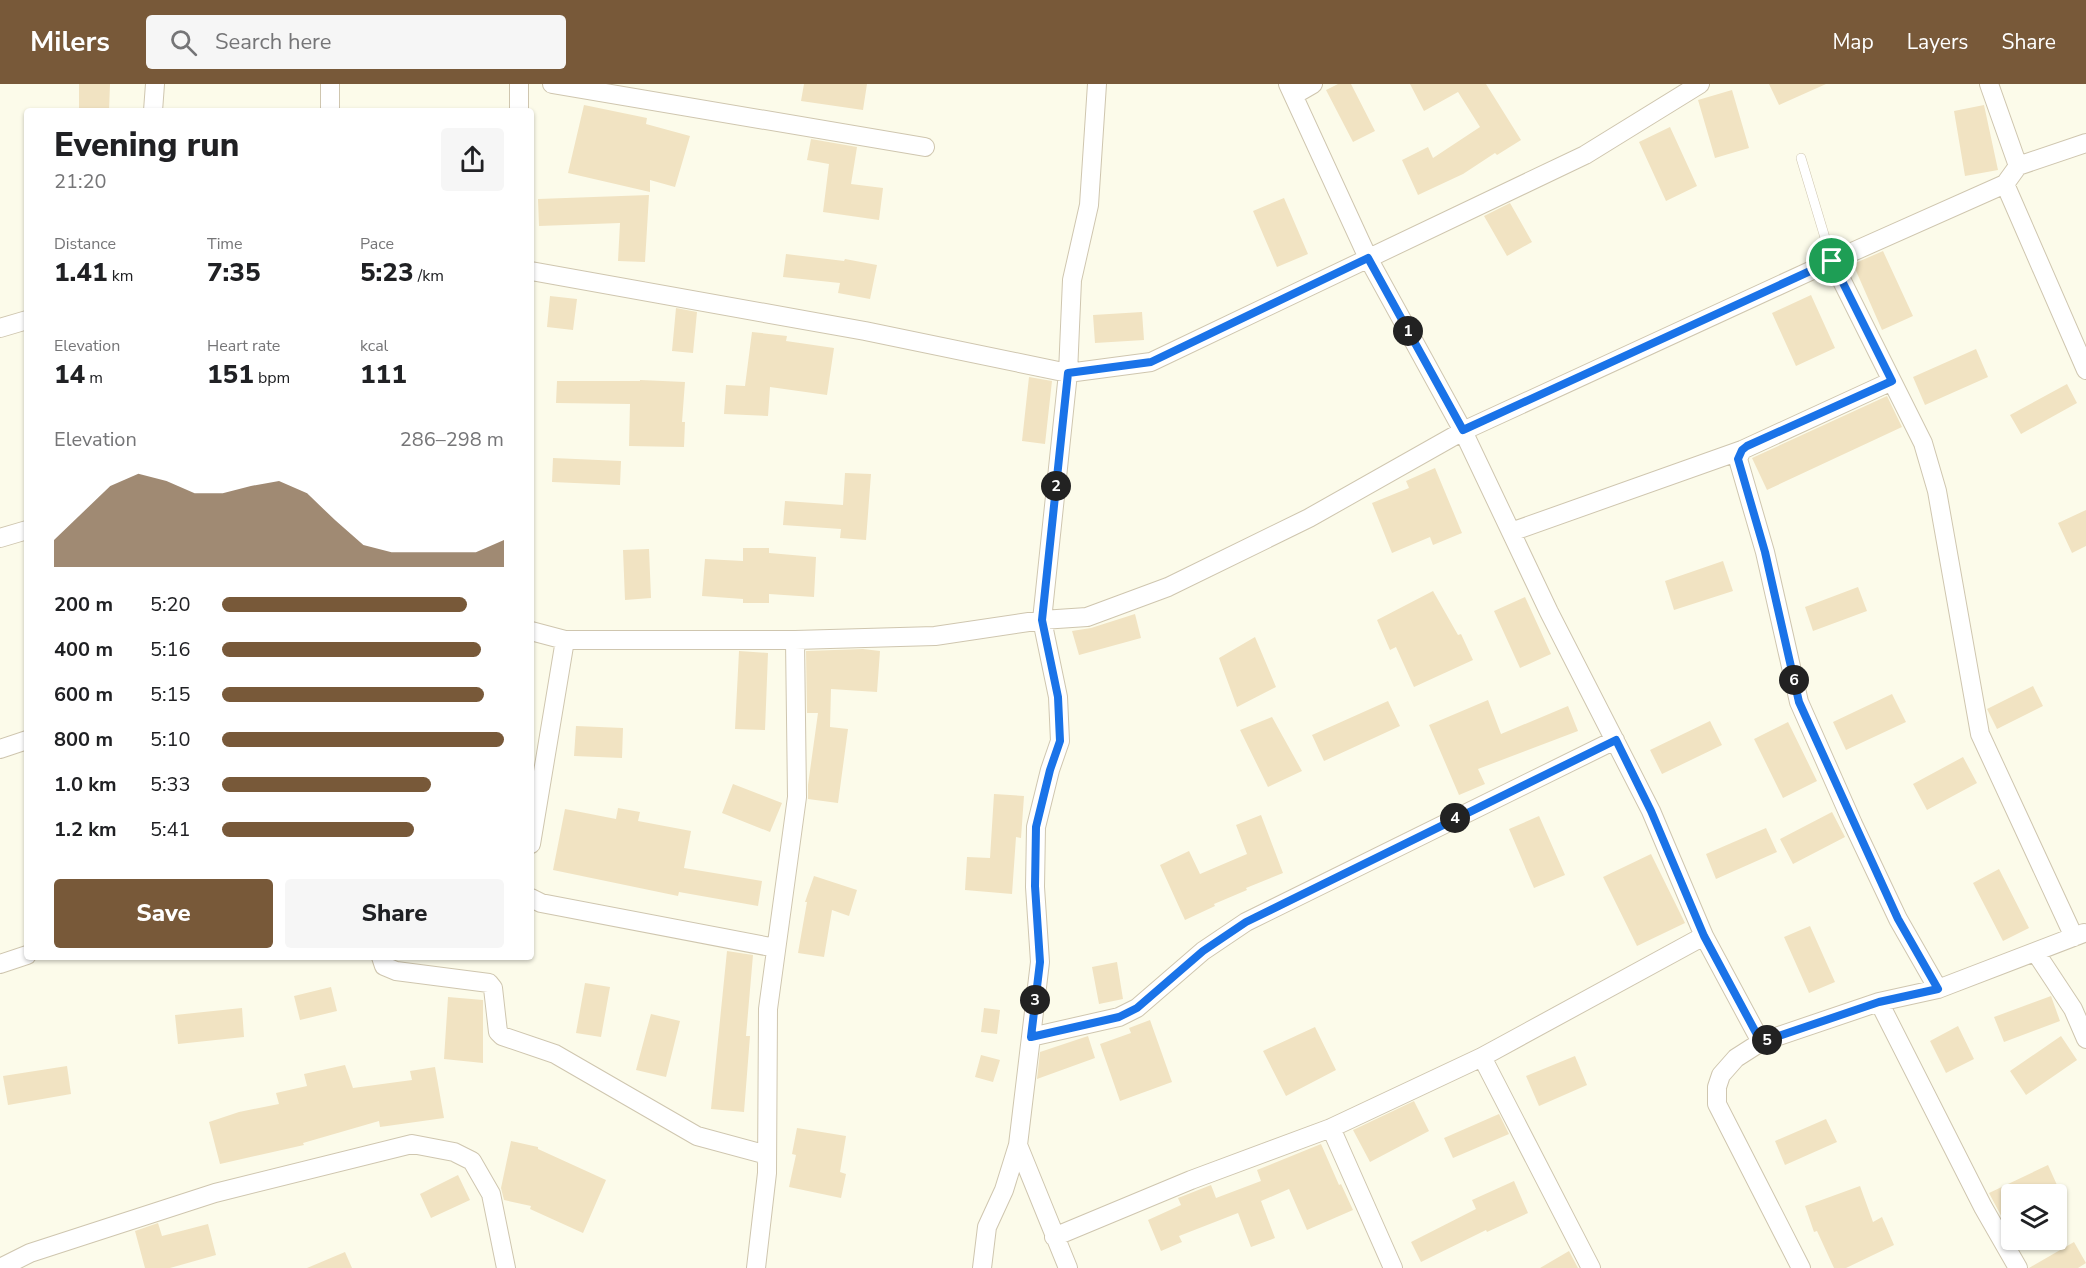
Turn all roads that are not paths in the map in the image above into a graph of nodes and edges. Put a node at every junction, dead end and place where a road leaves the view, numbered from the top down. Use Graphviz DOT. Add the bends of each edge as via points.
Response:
graph roads {
  1 [pos="155,84"];
  2 [pos="330,84"];
  3 [pos="519,84"];
  4 [pos="552,84"];
  5 [pos="1097,84"];
  6 [pos="1313,84"];
  7 [pos="1700,84"];
  8 [pos="1989,84"];
  9 [pos="1291,89"];
  10 [pos="153,108"];
  11 [pos="330,108"];
  12 [pos="519,108"];
  13 [pos="2086,143"];
  14 [pos="925,147"];
  15 [pos="1801,158"];
  16 [pos="2018,166"];
  17 [pos="2005,184"];
  18 [pos="1368,258"];
  19 [pos="1832,261"];
  20 [pos="534,272"];
  21 [pos="24,321"];
  22 [pos="0,328"];
  23 [pos="2086,370"];
  24 [pos="1068,373"];
  25 [pos="1892,381"];
  26 [pos="1463,430"];
  27 [pos="1742,450"];
  28 [pos="24,531"];
  29 [pos="1511,532"];
  30 [pos="0,538"];
  31 [pos="1042,620"];
  32 [pos="534,632"];
  33 [pos="565,639"];
  34 [pos="795,640"];
  35 [pos="1616,740"];
  36 [pos="24,741"];
  37 [pos="0,749"];
  38 [pos="534,826"];
  39 [pos="534,900"];
  40 [pos="2080,935"];
  41 [pos="1704,936"];
  42 [pos="776,948"];
  43 [pos="2036,953"];
  44 [pos="24,956"];
  45 [pos="382,960"];
  46 [pos="0,964"];
  47 [pos="1938,989"];
  48 [pos="1879,1002"];
  49 [pos="1031,1037"];
  50 [pos="2086,1039"];
  51 [pos="1761,1042"];
  52 [pos="1482,1057"];
  53 [pos="1331,1128"];
  54 [pos="1018,1145"];
  55 [pos="767,1155"];
  56 [pos="1054,1237"];
  57 [pos="0,1268"];
  58 [pos="506,1268"];
  59 [pos="756,1268"];
  60 [pos="982,1268"];
  61 [pos="1068,1268"];
  62 [pos="1393,1268"];
  63 [pos="1591,1268"];
  64 [pos="1801,1268"];
  65 [pos="2018,1268"];
  1 -- 10 [label="street"];
  2 -- 11 [label="street"];
  3 -- 12 [label="street"];
  4 -- 14 [label="street"];
  5 -- 24 [label="street" via="1089,205 1072,280"];
  6 -- 9 [label="street"];
  7 -- 18 [label="street" via="1585,155"];
  8 -- 16 [label="street"];
  9 -- 18 [label="street"];
  13 -- 16 [label="street"];
  15 -- 19 [label="lane"];
  16 -- 17 [label="street"];
  17 -- 19 [label="street"];
  17 -- 23 [label="street"];
  18 -- 24 [label="street" via="1151,362"];
  18 -- 26 [label="street"];
  19 -- 25 [label="street"];
  19 -- 26 [label="street"];
  20 -- 24 [label="street" via="865,331"];
  21 -- 22 [label="street"];
  24 -- 31 [label="street"];
  25 -- 27 [label="street"];
  25 -- 40 [label="street" via="1923,443 1937,491 1980,734"];
  26 -- 29 [label="street"];
  26 -- 31 [label="street" via="1309,518 1168,587 1087,617"];
  27 -- 29 [label="street"];
  27 -- 47 [label="street" via="1738,459 1765,552 1799,702 1898,919"];
  28 -- 30 [label="street"];
  29 -- 35 [label="street"];
  31 -- 34 [label="street" via="935,636"];
  31 -- 49 [label="street" via="1058,697 1060,741 1036,827 1040,962"];
  32 -- 33 [label="street"];
  33 -- 34 [label="street"];
  33 -- 38 [label="street"];
  34 -- 42 [label="street" via="797,797"];
  35 -- 41 [label="street"];
  35 -- 49 [label="street" via="1246,922 1203,951 1137,1008 1119,1017"];
  36 -- 37 [label="street"];
  39 -- 42 [label="street"];
  40 -- 43 [label="street"];
  41 -- 51 [label="street"];
  41 -- 52 [label="street"];
  42 -- 55 [label="street" via="768,1009"];
  43 -- 47 [label="street"];
  43 -- 50 [label="street" via="2073,1010"];
  44 -- 46 [label="street"];
  45 -- 55 [label="street" via="384,966 396,971 489,983 502,1036 555,1054 697,1136"];
  47 -- 48 [label="street"];
  48 -- 51 [label="street"];
  48 -- 65 [label="street"];
  49 -- 54 [label="street"];
  51 -- 64 [label="street" via="1736,1058 1721,1075 1717,1104"];
  52 -- 53 [label="street"];
  52 -- 63 [label="street"];
  53 -- 56 [label="street"];
  53 -- 62 [label="street"];
  54 -- 56 [label="street"];
  54 -- 60 [label="street" via="987,1227"];
  55 -- 59 [label="street"];
  56 -- 61 [label="street"];
  57 -- 58 [label="street" via="30,1253 215,1193 412,1144 454,1152 472,1161 491,1194"];
}
